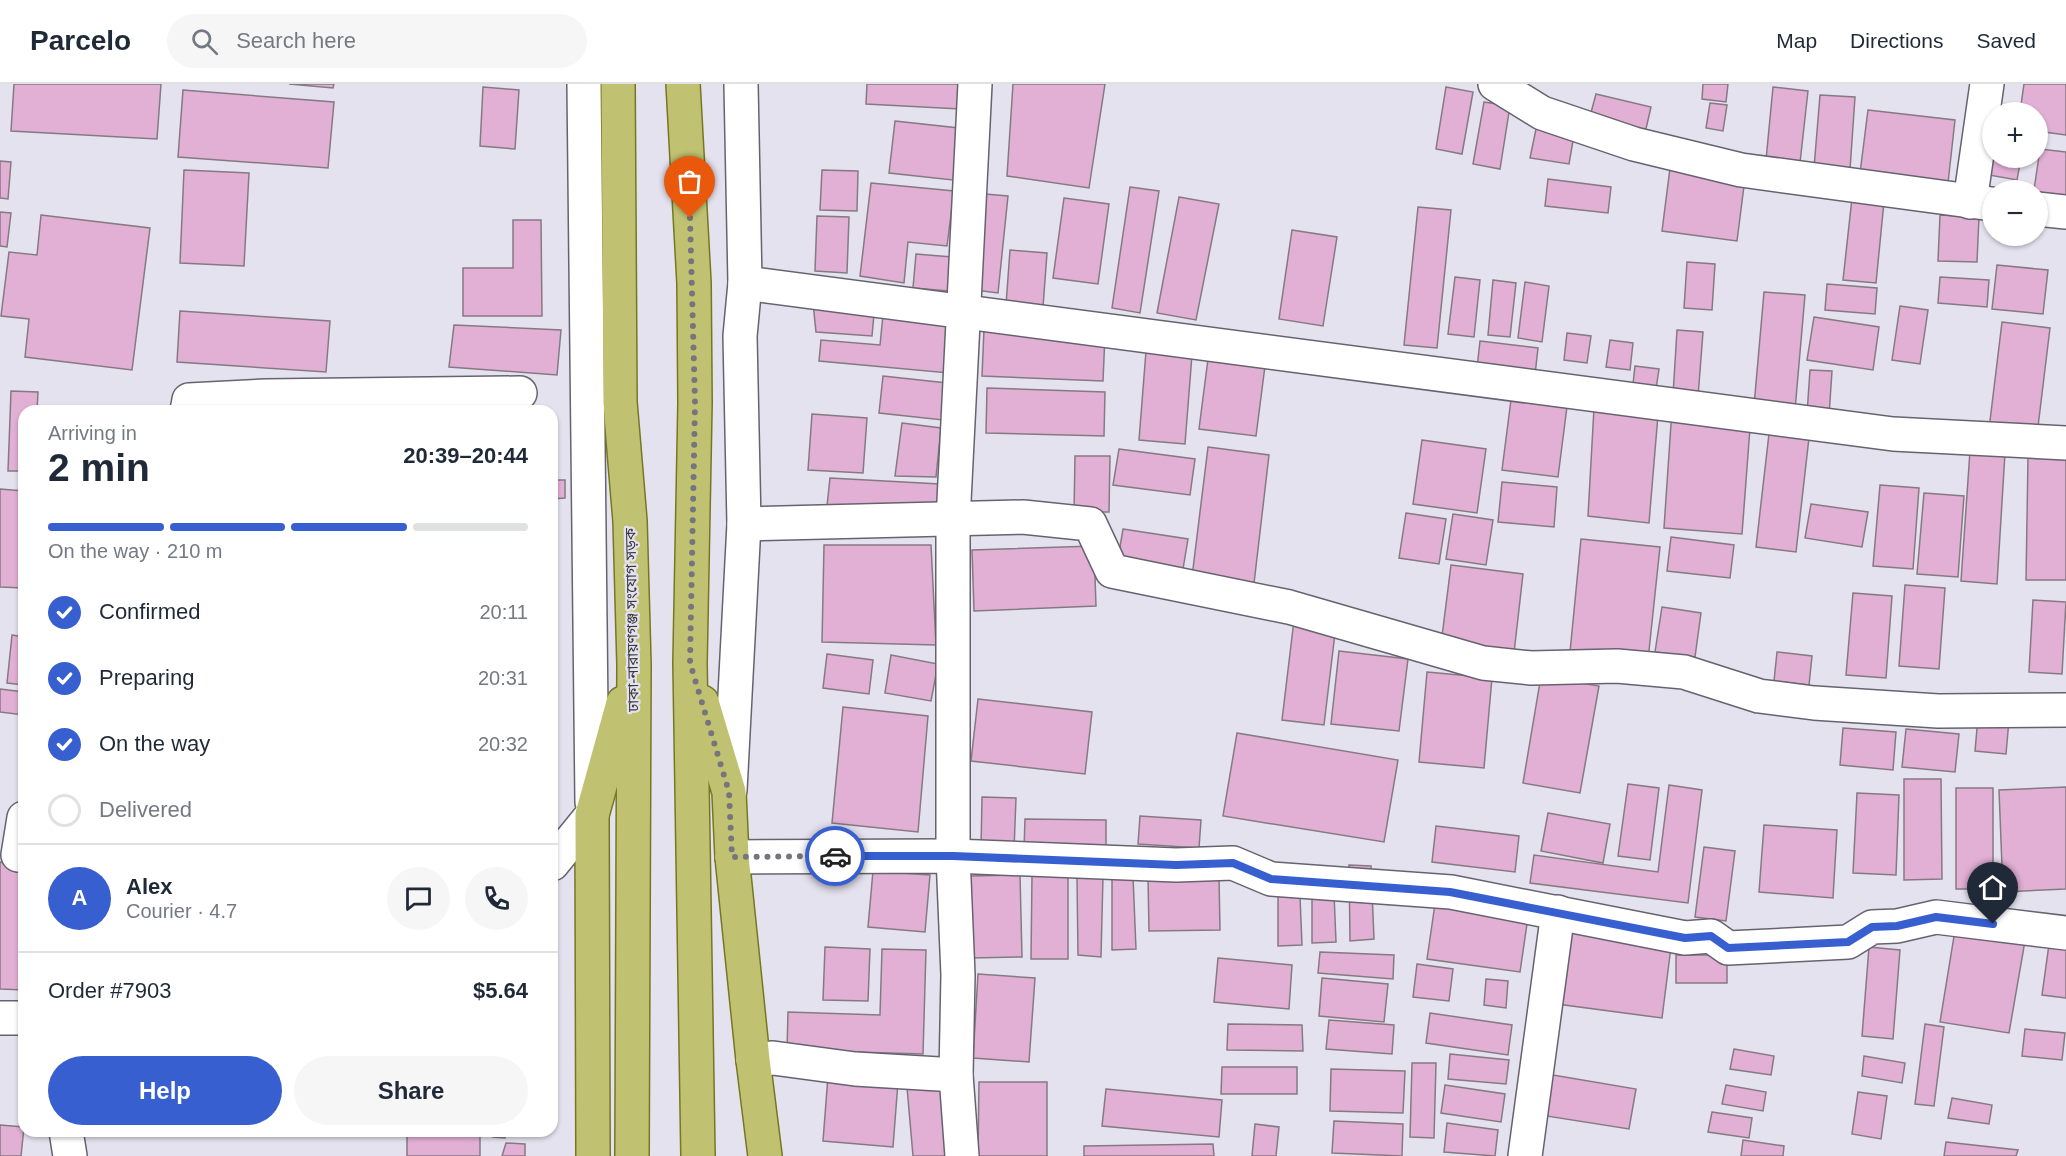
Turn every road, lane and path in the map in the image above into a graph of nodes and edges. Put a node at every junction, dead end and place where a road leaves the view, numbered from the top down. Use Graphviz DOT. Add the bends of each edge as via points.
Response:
graph roads {
  1 [pos="584,84"];
  2 [pos="618,84"];
  3 [pos="683,84"];
  4 [pos="741,84"];
  5 [pos="975,84"];
  6 [pos="1987,84"];
  7 [pos="1501,86"];
  8 [pos="1981,203"];
  9 [pos="2048,210"];
  10 [pos="2066,212"];
  11 [pos="745,283"];
  12 [pos="964,312"];
  13 [pos="520,393"];
  14 [pos="188,405"];
  15 [pos="2066,443"];
  16 [pos="953,521"];
  17 [pos="744,524"];
  18 [pos="690,663"];
  19 [pos="634,665"];
  20 [pos="2066,710"];
  21 [pos="729,792"];
  22 [pos="592,815"];
  23 [pos="18,840"];
  24 [pos="14,855"];
  25 [pos="953,856"];
  26 [pos="558,857"];
  27 [pos="732,857"];
  28 [pos="1558,912"];
  29 [pos="2066,933"];
  30 [pos="0,1018"];
  31 [pos="18,1018"];
  32 [pos="753,1059"];
  33 [pos="956,1075"];
  34 [pos="67,1137"];
  35 [pos="70,1156"];
  36 [pos="593,1156"];
  37 [pos="632,1156"];
  38 [pos="698,1156"];
  39 [pos="765,1156"];
  40 [pos="962,1156"];
  41 [pos="1525,1156"];
  1 -- 22 [label="street"];
  2 -- 19 [label="main road, ঢাকা-নারায়ণগঞ্জ সংযোগ সড়ক" via="620,402 630,521"];
  3 -- 18 [label="main road" via="694,283"];
  4 -- 11 [label="street"];
  5 -- 12 [label="street"];
  6 -- 8 [label="street"];
  7 -- 8 [label="street" via="1542,112 1634,144 1742,170"];
  9 -- 10 [label="street"];
  11 -- 12 [label="street"];
  11 -- 17 [label="street" via="740,336"];
  12 -- 15 [label="street" via="1893,434"];
  12 -- 16 [label="street"];
  13 -- 14 [label="street" via="266,396 189,400"];
  16 -- 17 [label="street"];
  16 -- 20 [label="street" via="1023,517 1090,524 1112,572 1288,607 1483,663 1684,672 1759,696 1814,703 1938,711"];
  16 -- 25 [label="street"];
  17 -- 21 [label="street"];
  18 -- 21 [label="main road"];
  18 -- 38 [label="main road"];
  19 -- 22 [label="main road"];
  19 -- 37 [label="main road, ঢাকা-নারায়ণগঞ্জ সংযোগ সড়ক"];
  21 -- 27 [label="main road"];
  22 -- 26 [label="street"];
  22 -- 36 [label="main road"];
  23 -- 24 [label="street"];
  25 -- 27 [label="street"];
  25 -- 28 [label="street" via="1176,865 1233,863 1271,879 1450,892"];
  25 -- 33 [label="street" via="958,975"];
  27 -- 32 [label="main road"];
  28 -- 29 [label="street" via="1685,938 1711,936 1728,948 1848,942 1872,927 1936,917"];
  28 -- 41 [label="street"];
  30 -- 31 [label="street"];
  32 -- 33 [label="street"];
  32 -- 39 [label="main road"];
  33 -- 40 [label="street"];
  34 -- 35 [label="street"];
}
